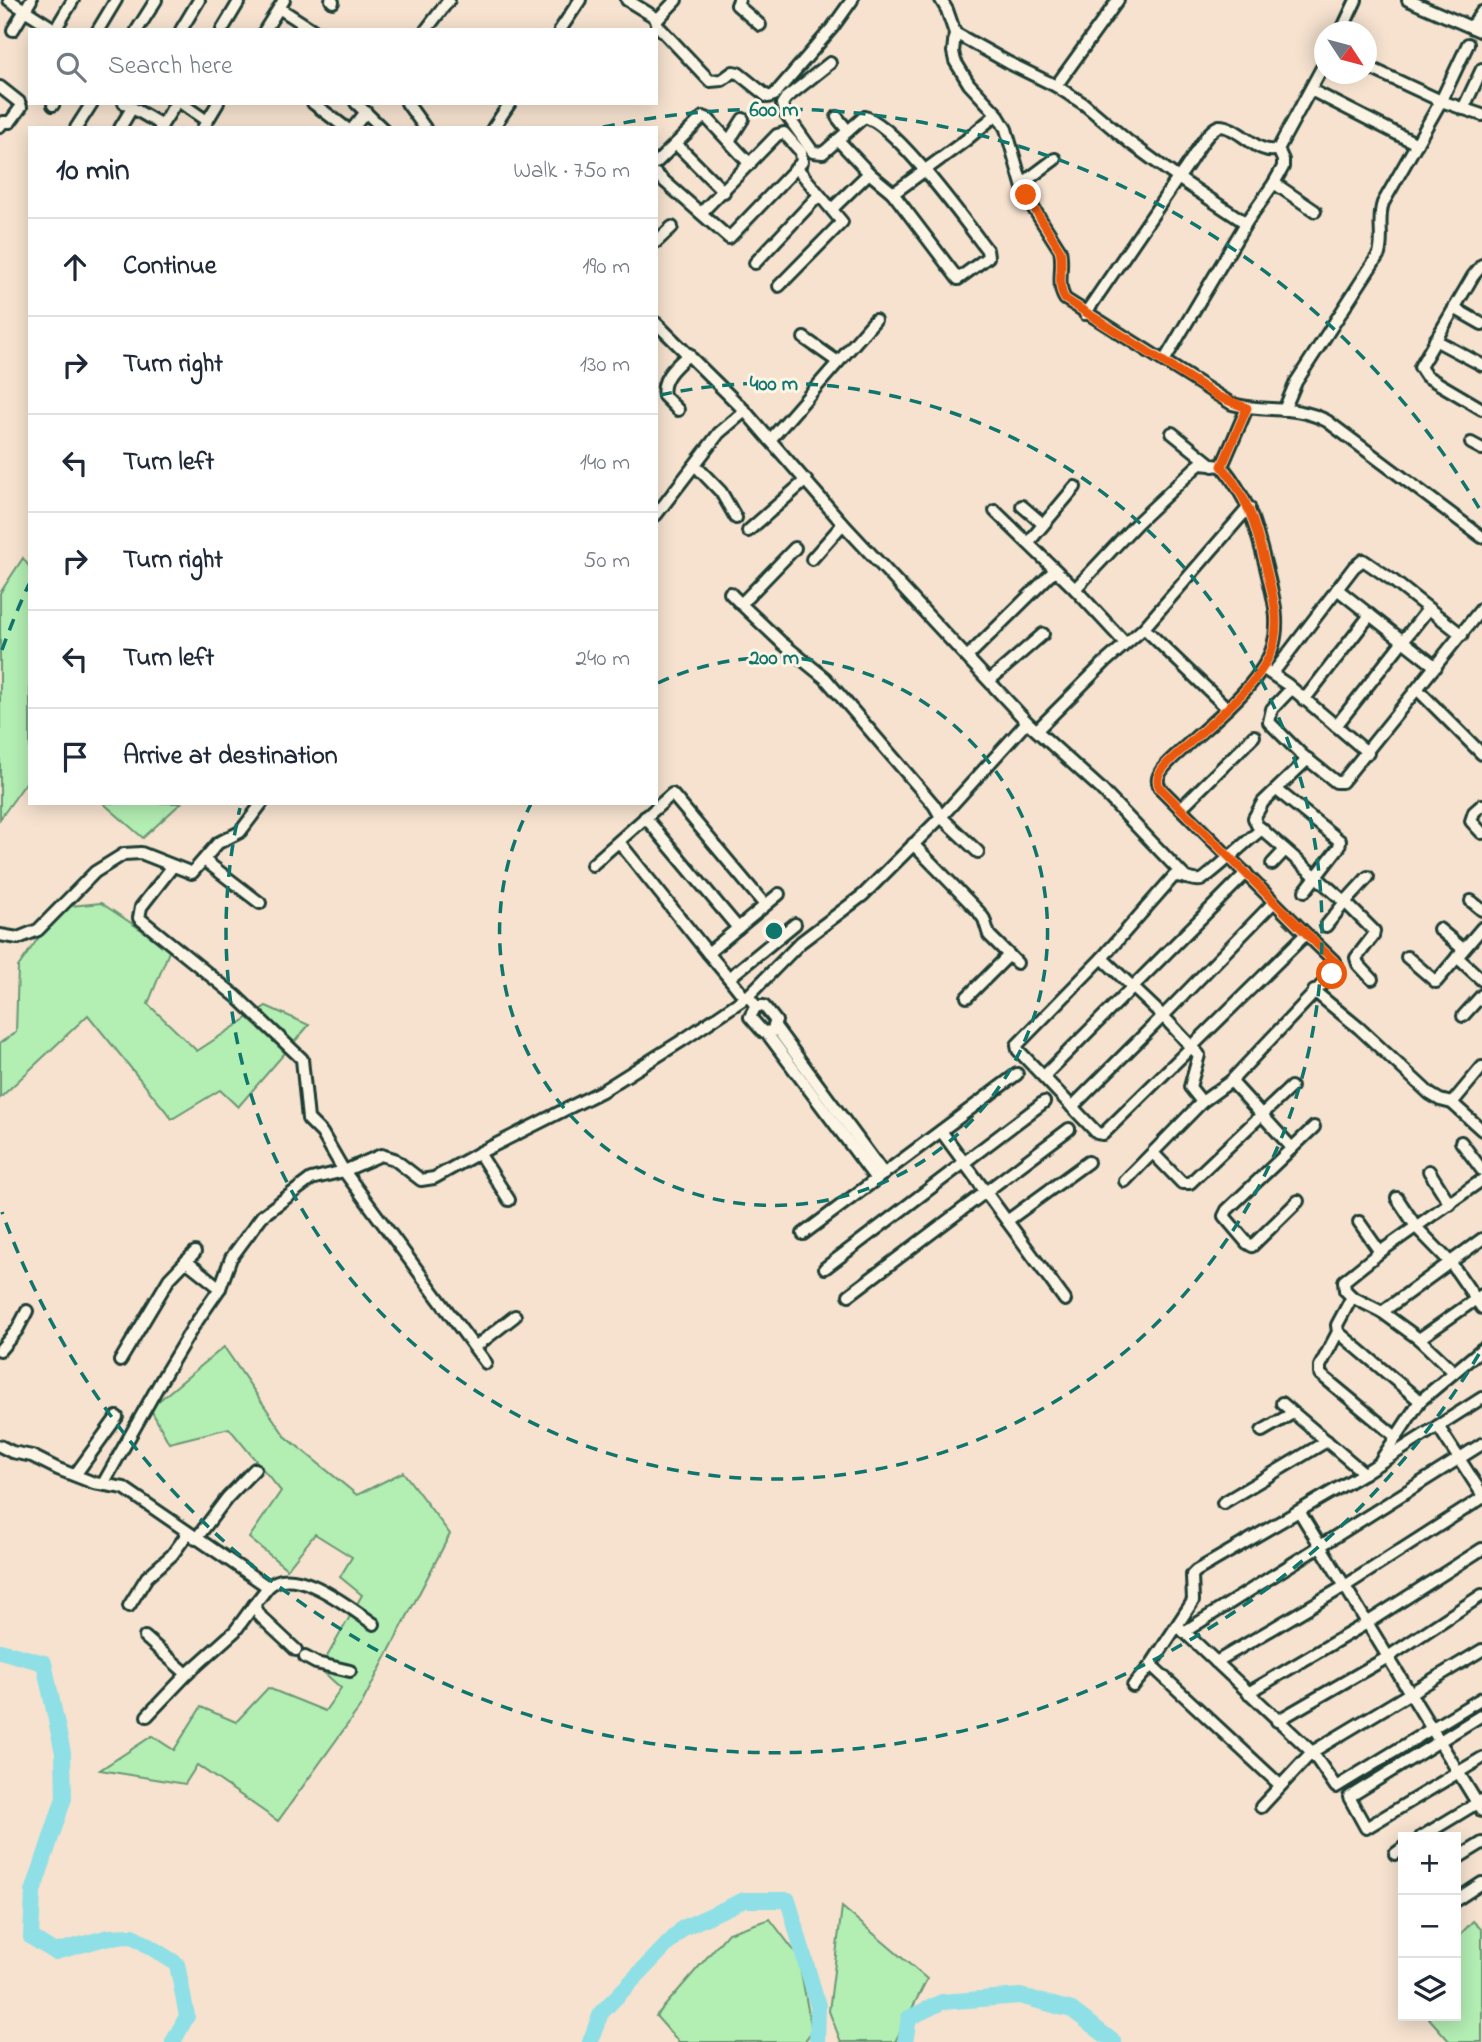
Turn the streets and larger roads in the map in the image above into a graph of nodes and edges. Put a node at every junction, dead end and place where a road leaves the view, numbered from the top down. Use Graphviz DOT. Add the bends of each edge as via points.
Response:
graph roads {
  1 [pos="9,0"];
  2 [pos="31,0"];
  3 [pos="73,0"];
  4 [pos="116,0"];
  5 [pos="156,0"];
  6 [pos="199,0"];
  7 [pos="240,0"];
  8 [pos="449,0"];
  9 [pos="580,0"];
  10 [pos="627,0"];
  11 [pos="676,0"];
  12 [pos="739,0"];
  13 [pos="852,0"];
  14 [pos="941,0"];
  15 [pos="1118,0"];
  16 [pos="1356,0"];
  17 [pos="1408,0"];
  18 [pos="282,4"];
  19 [pos="1433,4"];
  20 [pos="24,12"];
  21 [pos="1482,12"];
  22 [pos="655,19"];
  23 [pos="1346,21"];
  24 [pos="760,25"];
  25 [pos="1471,27"];
  26 [pos="53,28"];
  27 [pos="56,28"];
  28 [pos="99,28"];
  29 [pos="138,28"];
  30 [pos="182,28"];
  31 [pos="223,28"];
  32 [pos="266,28"];
  33 [pos="311,28"];
  34 [pos="428,28"];
  35 [pos="561,28"];
  36 [pos="13,30"];
  37 [pos="1482,32"];
  38 [pos="955,33"];
  39 [pos="1468,44"];
  40 [pos="830,63"];
  41 [pos="1482,69"];
  42 [pos="1377,71"];
  43 [pos="1314,84"];
  44 [pos="1056,86"];
  45 [pos="0,87"];
  46 [pos="1311,90"];
  47 [pos="1441,101"];
  48 [pos="91,105"];
  49 [pos="177,105"];
  50 [pos="181,105"];
  51 [pos="218,105"];
  52 [pos="316,105"];
  53 [pos="358,105"];
  54 [pos="408,105"];
  55 [pos="509,105"];
  56 [pos="128,106"];
  57 [pos="1463,109"];
  58 [pos="366,113"];
  59 [pos="997,114"];
  60 [pos="1482,116"];
  61 [pos="837,117"];
  62 [pos="743,119"];
  63 [pos="205,124"];
  64 [pos="0,126"];
  65 [pos="77,126"];
  66 [pos="121,126"];
  67 [pos="159,126"];
  68 [pos="162,126"];
  69 [pos="343,126"];
  70 [pos="355,126"];
  71 [pos="381,126"];
  72 [pos="424,126"];
  73 [pos="494,126"];
  74 [pos="848,131"];
  75 [pos="838,140"];
  76 [pos="729,141"];
  77 [pos="676,144"];
  78 [pos="1417,144"];
  79 [pos="1278,149"];
  80 [pos="1055,159"];
  81 [pos="658,161"];
  82 [pos="750,164"];
  83 [pos="797,168"];
  84 [pos="926,171"];
  85 [pos="869,173"];
  86 [pos="658,176"];
  87 [pos="1178,178"];
  88 [pos="1023,183"];
  89 [pos="1274,183"];
  90 [pos="724,192"];
  91 [pos="892,192"];
  92 [pos="818,195"];
  93 [pos="832,208"];
  94 [pos="1315,211"];
  95 [pos="702,212"];
  96 [pos="1246,223"];
  97 [pos="671,227"];
  98 [pos="658,240"];
  99 [pos="755,263"];
  100 [pos="1482,265"];
  101 [pos="1477,279"];
  102 [pos="779,286"];
  103 [pos="1454,308"];
  104 [pos="1085,313"];
  105 [pos="875,320"];
  106 [pos="1482,324"];
  107 [pos="658,326"];
  108 [pos="804,338"];
  109 [pos="1435,340"];
  110 [pos="690,354"];
  111 [pos="1164,361"];
  112 [pos="838,362"];
  113 [pos="1482,365"];
  114 [pos="659,393"];
  115 [pos="1247,408"];
  116 [pos="1482,409"];
  117 [pos="678,410"];
  118 [pos="1284,410"];
  119 [pos="746,411"];
  120 [pos="1171,433"];
  121 [pos="770,440"];
  122 [pos="1471,443"];
  123 [pos="1482,449"];
  124 [pos="695,465"];
  125 [pos="1217,466"];
  126 [pos="806,480"];
  127 [pos="1076,487"];
  128 [pos="1022,506"];
  129 [pos="1250,507"];
  130 [pos="995,511"];
  131 [pos="658,512"];
  132 [pos="736,518"];
  133 [pos="844,524"];
  134 [pos="1043,524"];
  135 [pos="748,531"];
  136 [pos="1482,537"];
  137 [pos="1028,543"];
  138 [pos="795,548"];
  139 [pos="812,559"];
  140 [pos="1055,570"];
  141 [pos="1075,589"];
  142 [pos="1337,589"];
  143 [pos="730,593"];
  144 [pos="741,604"];
  145 [pos="1428,608"];
  146 [pos="1482,608"];
  147 [pos="1370,615"];
  148 [pos="1144,628"];
  149 [pos="1043,634"];
  150 [pos="1462,635"];
  151 [pos="1403,640"];
  152 [pos="1125,643"];
  153 [pos="967,657"];
  154 [pos="1436,667"];
  155 [pos="1267,671"];
  156 [pos="990,680"];
  157 [pos="1291,689"];
  158 [pos="1418,690"];
  159 [pos="1304,700"];
  160 [pos="1227,708"];
  161 [pos="1027,722"];
  162 [pos="1336,726"];
  163 [pos="1037,730"];
  164 [pos="1254,736"];
  165 [pos="1368,753"];
  166 [pos="1482,754"];
  167 [pos="1308,759"];
  168 [pos="1277,790"];
  169 [pos="260,805"];
  170 [pos="1482,805"];
  171 [pos="1181,808"];
  172 [pos="645,817"];
  173 [pos="941,817"];
  174 [pos="1262,829"];
  175 [pos="1482,833"];
  176 [pos="619,842"];
  177 [pos="913,844"];
  178 [pos="1285,850"];
  179 [pos="978,852"];
  180 [pos="1228,856"];
  181 [pos="204,860"];
  182 [pos="1272,864"];
  183 [pos="592,865"];
  184 [pos="173,866"];
  185 [pos="1246,873"];
  186 [pos="1317,876"];
  187 [pos="1368,877"];
  188 [pos="1186,878"];
  189 [pos="1305,891"];
  190 [pos="779,894"];
  191 [pos="1471,901"];
  192 [pos="1274,902"];
  193 [pos="1345,902"];
  194 [pos="260,903"];
  195 [pos="765,905"];
  196 [pos="1482,910"];
  197 [pos="795,924"];
  198 [pos="1326,926"];
  199 [pos="738,928"];
  200 [pos="1482,928"];
  201 [pos="1439,929"];
  202 [pos="0,934"];
  203 [pos="1306,934"];
  204 [pos="708,953"];
  205 [pos="1460,953"];
  206 [pos="1408,957"];
  207 [pos="1101,958"];
  208 [pos="729,978"];
  209 [pos="1372,979"];
  210 [pos="1482,980"];
  211 [pos="1133,986"];
  212 [pos="1314,991"];
  213 [pos="1482,995"];
  214 [pos="746,997"];
  215 [pos="967,997"];
  216 [pos="756,1006"];
  217 [pos="1463,1016"];
  218 [pos="1163,1017"];
  219 [pos="770,1028"];
  220 [pos="1193,1047"];
  221 [pos="1482,1066"];
  222 [pos="1017,1074"];
  223 [pos="1044,1076"];
  224 [pos="1231,1081"];
  225 [pos="1291,1087"];
  226 [pos="1044,1102"];
  227 [pos="1202,1102"];
  228 [pos="1452,1103"];
  229 [pos="1072,1107"];
  230 [pos="1261,1114"];
  231 [pos="1314,1127"];
  232 [pos="1069,1129"];
  233 [pos="1482,1130"];
  234 [pos="941,1131"];
  235 [pos="1461,1142"];
  236 [pos="1292,1148"];
  237 [pos="479,1153"];
  238 [pos="1153,1153"];
  239 [pos="1088,1162"];
  240 [pos="964,1163"];
  241 [pos="1482,1170"];
  242 [pos="344,1171"];
  243 [pos="1429,1171"];
  244 [pos="880,1177"];
  245 [pos="1482,1180"];
  246 [pos="1125,1181"];
  247 [pos="986,1192"];
  248 [pos="1397,1198"];
  249 [pos="509,1200"];
  250 [pos="1298,1201"];
  251 [pos="1450,1204"];
  252 [pos="1007,1221"];
  253 [pos="1359,1222"];
  254 [pos="1417,1228"];
  255 [pos="803,1234"];
  256 [pos="1482,1239"];
  257 [pos="195,1252"];
  258 [pos="1380,1252"];
  259 [pos="186,1261"];
  260 [pos="1451,1264"];
  261 [pos="825,1268"];
  262 [pos="220,1288"];
  263 [pos="849,1295"];
  264 [pos="1352,1297"];
  265 [pos="1065,1300"];
  266 [pos="1480,1301"];
  267 [pos="27,1311"];
  268 [pos="1382,1311"];
  269 [pos="515,1316"];
  270 [pos="1338,1332"];
  271 [pos="1419,1339"];
  272 [pos="475,1347"];
  273 [pos="1482,1349"];
  274 [pos="0,1350"];
  275 [pos="120,1361"];
  276 [pos="486,1363"];
  277 [pos="1454,1372"];
  278 [pos="1482,1398"];
  279 [pos="1420,1401"];
  280 [pos="1282,1403"];
  281 [pos="1293,1413"];
  282 [pos="117,1417"];
  283 [pos="1438,1426"];
  284 [pos="1262,1431"];
  285 [pos="1396,1437"];
  286 [pos="1326,1441"];
  287 [pos="1482,1444"];
  288 [pos="0,1446"];
  289 [pos="1459,1459"];
  290 [pos="1379,1463"];
  291 [pos="255,1469"];
  292 [pos="1364,1473"];
  293 [pos="75,1475"];
  294 [pos="103,1484"];
  295 [pos="1482,1496"];
  296 [pos="1223,1503"];
  297 [pos="1299,1511"];
  298 [pos="192,1536"];
  299 [pos="1321,1547"];
  300 [pos="1482,1549"];
  301 [pos="1345,1586"];
  302 [pos="268,1587"];
  303 [pos="1482,1595"];
  304 [pos="254,1605"];
  305 [pos="129,1606"];
  306 [pos="1367,1623"];
  307 [pos="374,1624"];
  308 [pos="1181,1629"];
  309 [pos="145,1637"];
  310 [pos="1482,1650"];
  311 [pos="1388,1657"];
  312 [pos="1216,1662"];
  313 [pos="1151,1665"];
  314 [pos="350,1671"];
  315 [pos="187,1674"];
  316 [pos="1133,1686"];
  317 [pos="1248,1693"];
  318 [pos="1410,1693"];
  319 [pos="1482,1698"];
  320 [pos="1482,1715"];
  321 [pos="147,1716"];
  322 [pos="1278,1721"];
  323 [pos="1432,1729"];
  324 [pos="1439,1742"];
  325 [pos="1312,1752"];
  326 [pos="1482,1758"];
  327 [pos="1458,1772"];
  328 [pos="1280,1785"];
  329 [pos="1480,1805"];
  330 [pos="1261,1807"];
  331 [pos="1430,1832"];
  332 [pos="1482,1843"];
  333 [pos="1461,1856"];
  334 [pos="1482,1883"];
  335 [pos="1461,1897"];
  1 -- 20 [label="street"];
  2 -- 20 [label="street"];
  3 -- 27 [label="street"];
  4 -- 28 [label="street"];
  5 -- 29 [label="street"];
  6 -- 30 [label="street"];
  7 -- 31 [label="street"];
  8 -- 34 [label="street"];
  9 -- 35 [label="street"];
  10 -- 22 [label="street"];
  11 -- 22 [label="street"];
  12 -- 24 [label="street" via="741,10"];
  13 -- 22 [label="street" via="768,97 738,73 710,81"];
  14 -- 38 [label="street"];
  15 -- 44 [label="street"];
  16 -- 23 [label="street"];
  17 -- 19 [label="street"];
  18 -- 32 [label="street"];
  18 -- 33 [label="street"];
  19 -- 25 [label="street"];
  20 -- 26 [label="street"];
  20 -- 36 [label="street"];
  21 -- 25 [label="street"];
  25 -- 37 [label="street"];
  38 -- 44 [label="street"];
  38 -- 59 [label="street" via="953,52 961,72"];
  39 -- 47 [label="street"];
  40 -- 75 [label="street" via="786,98 782,107 816,154"];
  41 -- 57 [label="street"];
  42 -- 47 [label="street"];
  43 -- 46 [label="street"];
  44 -- 87 [label="street"];
  45 -- 64 [label="street" via="21,107 10,122"];
  46 -- 78 [label="street"];
  46 -- 79 [label="street"];
  47 -- 57 [label="street"];
  47 -- 78 [label="street"];
  48 -- 65 [label="street"];
  49 -- 68 [label="street"];
  50 -- 63 [label="street"];
  51 -- 63 [label="street"];
  52 -- 69 [label="street"];
  53 -- 58 [label="street"];
  54 -- 72 [label="street"];
  55 -- 73 [label="street"];
  56 -- 66 [label="street"];
  56 -- 67 [label="street"];
  57 -- 60 [label="street"];
  58 -- 70 [label="street"];
  58 -- 71 [label="street"];
  59 -- 84 [label="street"];
  59 -- 88 [label="street"];
  61 -- 74 [label="street"];
  62 -- 76 [label="street"];
  74 -- 75 [label="street"];
  74 -- 84 [label="street" via="869,118"];
  75 -- 85 [label="street"];
  76 -- 77 [label="street" via="703,117"];
  76 -- 82 [label="street"];
  77 -- 81 [label="street"];
  77 -- 90 [label="street"];
  78 -- 118 [label="street" via="1380,212 1379,254 1296,382"];
  79 -- 87 [label="street" via="1267,150 1219,126"];
  79 -- 89 [label="street" via="1283,166"];
  80 -- 88 [label="street"];
  82 -- 83 [label="street" via="782,133 803,156"];
  82 -- 90 [label="street"];
  83 -- 92 [label="street"];
  83 -- 95 [label="street" via="729,238"];
  84 -- 91 [label="street"];
  84 -- 91 [label="street" via="988,253 962,279 957,279"];
  85 -- 91 [label="street"];
  85 -- 93 [label="street"];
  86 -- 95 [label="street"];
  87 -- 96 [label="street"];
  87 -- 104 [label="street"];
  88 -- 104 [label="street" via="1060,250 1060,291"];
  89 -- 94 [label="street"];
  89 -- 96 [label="street"];
  90 -- 95 [label="street"];
  92 -- 93 [label="street"];
  92 -- 99 [label="street"];
  93 -- 102 [label="street" via="842,223"];
  96 -- 111 [label="street"];
  97 -- 98 [label="street"];
  100 -- 101 [label="street"];
  101 -- 103 [label="street"];
  103 -- 106 [label="street"];
  103 -- 109 [label="street"];
  104 -- 111 [label="street"];
  105 -- 112 [label="street"];
  107 -- 110 [label="street"];
  108 -- 112 [label="street"];
  109 -- 113 [label="street"];
  109 -- 116 [label="street" via="1420,368 1422,373"];
  110 -- 114 [label="street"];
  110 -- 119 [label="street"];
  111 -- 115 [label="street" via="1219,397"];
  112 -- 121 [label="street"];
  114 -- 117 [label="street"];
  115 -- 118 [label="street"];
  115 -- 125 [label="street"];
  118 -- 136 [label="street" via="1313,414 1341,429"];
  119 -- 121 [label="street"];
  119 -- 124 [label="street" via="719,433"];
  120 -- 125 [label="street"];
  121 -- 126 [label="street"];
  122 -- 123 [label="street"];
  124 -- 131 [label="street"];
  124 -- 132 [label="street" via="721,492"];
  125 -- 129 [label="street"];
  125 -- 141 [label="street" via="1200,464 1195,468"];
  126 -- 133 [label="street"];
  126 -- 135 [label="street"];
  127 -- 134 [label="street"];
  128 -- 134 [label="street"];
  129 -- 148 [label="street"];
  129 -- 155 [label="street" via="1277,618"];
  130 -- 137 [label="street"];
  133 -- 139 [label="street"];
  133 -- 153 [label="street"];
  134 -- 137 [label="street"];
  137 -- 140 [label="street"];
  138 -- 144 [label="street"];
  140 -- 141 [label="street"];
  140 -- 153 [label="street"];
  141 -- 152 [label="street"];
  142 -- 145 [label="street" via="1354,567 1368,561"];
  142 -- 147 [label="street"];
  142 -- 155 [label="street"];
  143 -- 144 [label="street"];
  144 -- 173 [label="street" via="848,702"];
  145 -- 150 [label="street"];
  145 -- 151 [label="street"];
  146 -- 150 [label="street"];
  147 -- 151 [label="street"];
  147 -- 159 [label="street"];
  148 -- 152 [label="street"];
  148 -- 160 [label="street"];
  149 -- 156 [label="street"];
  150 -- 154 [label="street"];
  151 -- 154 [label="street"];
  151 -- 162 [label="street"];
  152 -- 163 [label="street"];
  153 -- 156 [label="street"];
  154 -- 158 [label="street"];
  155 -- 157 [label="street"];
  155 -- 160 [label="street"];
  156 -- 161 [label="street"];
  157 -- 159 [label="street"];
  157 -- 167 [label="street" via="1272,709 1269,722"];
  158 -- 165 [label="street"];
  158 -- 166 [label="street"];
  159 -- 162 [label="street"];
  160 -- 171 [label="street" via="1160,774 1160,788"];
  161 -- 163 [label="street"];
  161 -- 173 [label="street"];
  162 -- 165 [label="street"];
  163 -- 188 [label="street"];
  164 -- 171 [label="street"];
  165 -- 167 [label="street" via="1340,783"];
  167 -- 168 [label="street"];
  168 -- 174 [label="street" via="1256,811 1255,821"];
  168 -- 186 [label="street" via="1340,841"];
  169 -- 181 [label="street" via="240,832 218,843"];
  170 -- 175 [label="street" via="1471,821"];
  171 -- 180 [label="street"];
  172 -- 176 [label="street"];
  172 -- 195 [label="street" via="671,794"];
  172 -- 199 [label="street"];
  173 -- 177 [label="street"];
  173 -- 179 [label="street"];
  174 -- 178 [label="street"];
  174 -- 180 [label="street"];
  176 -- 183 [label="street"];
  176 -- 204 [label="street"];
  177 -- 214 [label="street" via="863,895 801,942"];
  177 -- 215 [label="street" via="979,912 989,935 1013,959"];
  178 -- 182 [label="street"];
  178 -- 186 [label="street"];
  180 -- 185 [label="street"];
  180 -- 188 [label="street" via="1205,879"];
  181 -- 184 [label="street" via="192,873"];
  181 -- 194 [label="street"];
  184 -- 202 [label="street" via="141,853 124,854 95,872 38,930 18,938"];
  184 -- 242 [label="street" via="141,907 139,918 298,1054 304,1064 307,1116"];
  185 -- 192 [label="street"];
  185 -- 211 [label="street"];
  186 -- 189 [label="street"];
  186 -- 193 [label="street"];
  187 -- 193 [label="street"];
  188 -- 207 [label="street" via="1174,876"];
  190 -- 195 [label="street"];
  191 -- 196 [label="street"];
  192 -- 203 [label="street"];
  192 -- 218 [label="street"];
  193 -- 198 [label="street"];
  193 -- 209 [label="street" via="1374,931 1356,958"];
  195 -- 199 [label="street"];
  197 -- 208 [label="street"];
  199 -- 204 [label="street"];
  200 -- 205 [label="street"];
  201 -- 205 [label="street"];
  203 -- 212 [label="street" via="1336,965"];
  203 -- 220 [label="street"];
  204 -- 208 [label="street"];
  205 -- 206 [label="street" via="1436,982"];
  205 -- 210 [label="street"];
  207 -- 211 [label="street"];
  207 -- 223 [label="street" via="1017,1045"];
  208 -- 214 [label="street"];
  211 -- 218 [label="street"];
  211 -- 223 [label="street"];
  212 -- 224 [label="street"];
  212 -- 228 [label="street" via="1430,1094"];
  213 -- 217 [label="street"];
  214 -- 216 [label="street"];
  214 -- 237 [label="street" via="602,1091"];
  216 -- 219 [label="street" via="764,1006 776,1021"];
  216 -- 219 [label="street" via="750,1017 763,1032"];
  218 -- 220 [label="street"];
  218 -- 229 [label="street"];
  219 -- 244 [label="street"];
  220 -- 227 [label="street" via="1199,1058 1190,1087"];
  220 -- 229 [label="street" via="1104,1134 1097,1133"];
  221 -- 228 [label="street"];
  222 -- 234 [label="street"];
  223 -- 229 [label="street"];
  224 -- 227 [label="street"];
  224 -- 230 [label="street"];
  225 -- 230 [label="street"];
  226 -- 240 [label="street"];
  227 -- 238 [label="street"];
  228 -- 233 [label="street"];
  230 -- 236 [label="street"];
  230 -- 238 [label="street" via="1187,1184"];
  231 -- 236 [label="street"];
  232 -- 247 [label="street"];
  234 -- 240 [label="street"];
  234 -- 244 [label="street"];
  235 -- 241 [label="street"];
  236 -- 250 [label="street" via="1224,1216 1252,1246"];
  237 -- 242 [label="street" via="429,1180 421,1180 382,1155"];
  237 -- 249 [label="street"];
  238 -- 246 [label="street"];
  239 -- 252 [label="street"];
  240 -- 247 [label="street"];
  240 -- 261 [label="street"];
  242 -- 262 [label="street" via="312,1179 261,1216 231,1258"];
  242 -- 272 [label="street"];
  243 -- 251 [label="street"];
  244 -- 255 [label="street"];
  245 -- 251 [label="street"];
  247 -- 252 [label="street"];
  247 -- 263 [label="street"];
  248 -- 254 [label="street"];
  251 -- 254 [label="street"];
  252 -- 265 [label="street"];
  253 -- 258 [label="street"];
  254 -- 258 [label="street"];
  254 -- 260 [label="street"];
  256 -- 260 [label="street"];
  257 -- 259 [label="street"];
  258 -- 264 [label="street" via="1346,1278 1343,1285"];
  259 -- 262 [label="street"];
  259 -- 275 [label="street" via="160,1293"];
  260 -- 266 [label="street"];
  260 -- 268 [label="street"];
  262 -- 294 [label="street"];
  264 -- 268 [label="street"];
  264 -- 270 [label="street" via="1337,1325"];
  266 -- 271 [label="street"];
  267 -- 274 [label="street"];
  268 -- 271 [label="street"];
  269 -- 272 [label="street"];
  270 -- 279 [label="street"];
  270 -- 285 [label="street" via="1320,1374"];
  271 -- 277 [label="street"];
  272 -- 276 [label="street"];
  273 -- 277 [label="street"];
  277 -- 279 [label="street"];
  278 -- 283 [label="street"];
  279 -- 285 [label="street"];
  280 -- 281 [label="street"];
  281 -- 284 [label="street"];
  281 -- 286 [label="street"];
  282 -- 293 [label="street"];
  283 -- 289 [label="street"];
  283 -- 290 [label="street"];
  285 -- 290 [label="street"];
  286 -- 292 [label="street"];
  286 -- 296 [label="street"];
  287 -- 289 [label="street"];
  288 -- 293 [label="street"];
  289 -- 295 [label="street"];
  289 -- 299 [label="street"];
  290 -- 292 [label="street"];
  291 -- 298 [label="street"];
  292 -- 297 [label="street"];
  293 -- 294 [label="street"];
  294 -- 298 [label="street" via="124,1488"];
  295 -- 301 [label="street"];
  297 -- 299 [label="street"];
  297 -- 308 [label="street" via="1192,1575 1193,1601"];
  298 -- 302 [label="street"];
  298 -- 305 [label="street" via="147,1577"];
  299 -- 301 [label="street"];
  299 -- 308 [label="street"];
  300 -- 306 [label="street"];
  301 -- 306 [label="street"];
  301 -- 312 [label="street"];
  302 -- 304 [label="street"];
  302 -- 307 [label="street" via="274,1581 291,1580 316,1586"];
  303 -- 311 [label="street"];
  304 -- 314 [label="street" via="301,1653"];
  304 -- 315 [label="street" via="235,1631"];
  306 -- 311 [label="street"];
  306 -- 317 [label="street"];
  308 -- 312 [label="street"];
  308 -- 313 [label="street"];
  309 -- 315 [label="street"];
  310 -- 318 [label="street"];
  311 -- 318 [label="street"];
  311 -- 322 [label="street"];
  312 -- 317 [label="street"];
  313 -- 316 [label="street"];
  313 -- 328 [label="street"];
  315 -- 321 [label="street"];
  317 -- 322 [label="street"];
  318 -- 323 [label="street"];
  318 -- 325 [label="street"];
  319 -- 323 [label="street"];
  320 -- 324 [label="street"];
  322 -- 325 [label="street"];
  323 -- 324 [label="street"];
  323 -- 325 [label="street" via="1336,1787"];
  324 -- 327 [label="street"];
  324 -- 327 [label="street" via="1349,1797 1366,1828"];
  325 -- 328 [label="street"];
  326 -- 327 [label="street"];
  327 -- 329 [label="street"];
  328 -- 330 [label="street"];
  329 -- 331 [label="street"];
  332 -- 333 [label="street"];
  334 -- 335 [label="street"];
}
